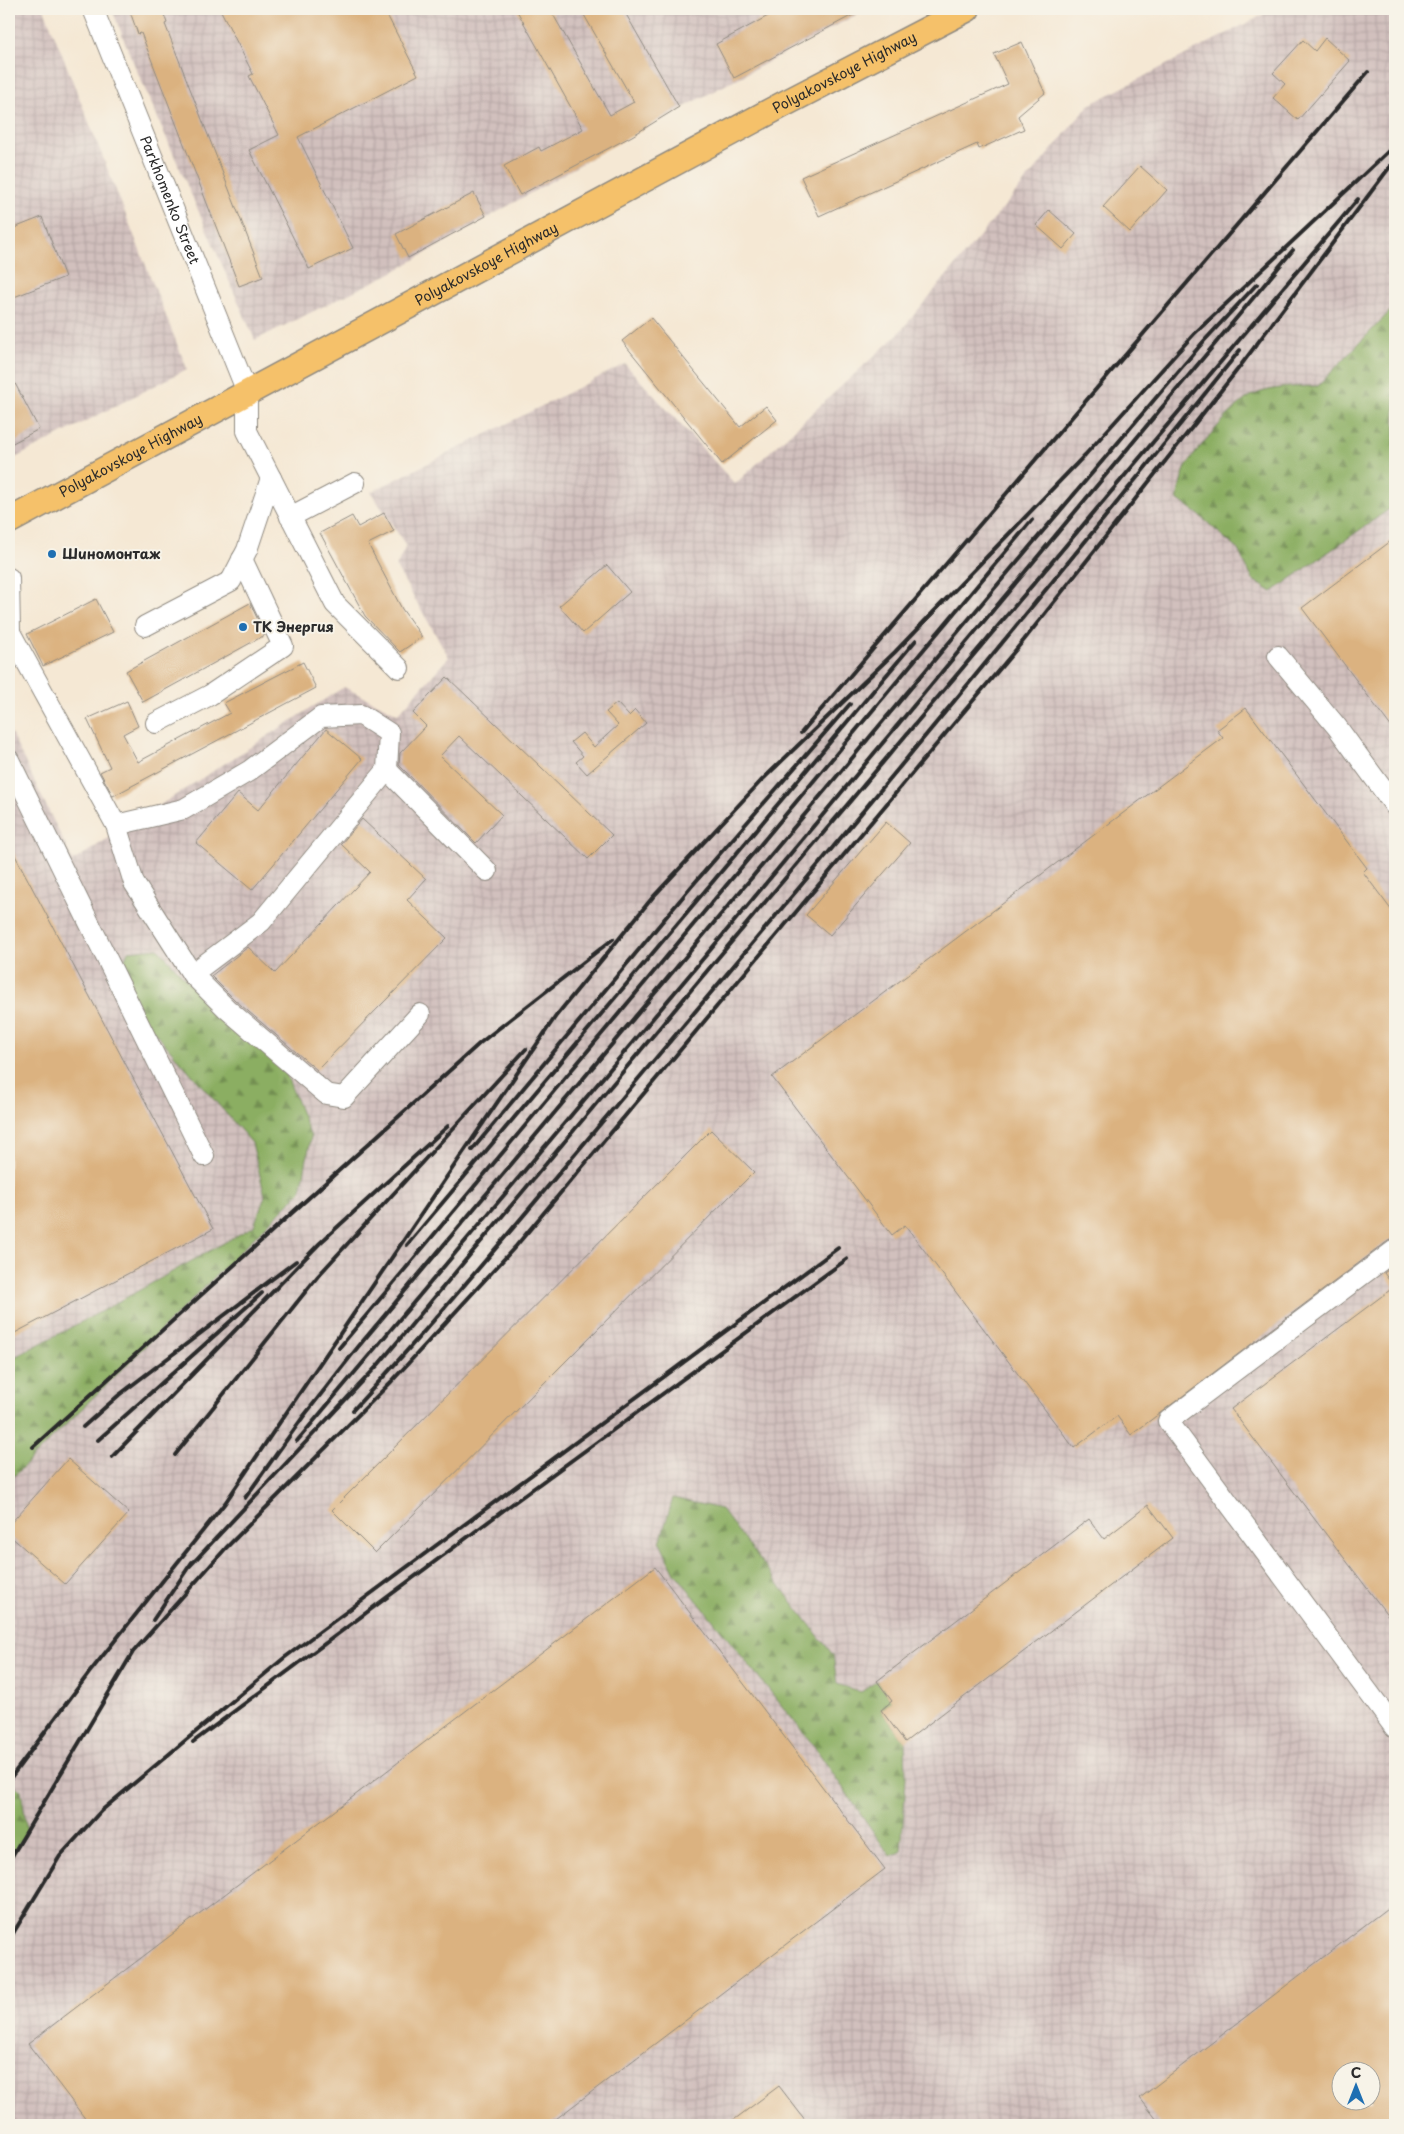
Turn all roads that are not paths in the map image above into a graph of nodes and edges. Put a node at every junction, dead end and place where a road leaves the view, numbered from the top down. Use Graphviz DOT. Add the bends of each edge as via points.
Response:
graph roads {
  1 [pos="93,9"];
  2 [pos="967,9"];
  3 [pos="247,392"];
  4 [pos="271,478"];
  5 [pos="355,483"];
  6 [pos="290,517"];
  7 [pos="9,521"];
  8 [pos="242,559"];
  9 [pos="9,578"];
  10 [pos="145,626"];
  11 [pos="9,634"];
  12 [pos="1278,656"];
  13 [pos="398,668"];
  14 [pos="156,723"];
  15 [pos="9,760"];
  16 [pos="387,770"];
  17 [pos="1395,806"];
  18 [pos="116,825"];
  19 [pos="487,871"];
  20 [pos="192,974"];
  21 [pos="420,1014"];
  22 [pos="204,1156"];
  23 [pos="1395,1250"];
  24 [pos="1395,1728"];
  1 -- 3 [label="street, Parkhomenko Street"];
  2 -- 3 [label="main road, Polyakovskoye Highway"];
  3 -- 4 [label="street" via="247,431"];
  3 -- 7 [label="main road, Polyakovskoye Highway"];
  4 -- 6 [label="street"];
  4 -- 8 [label="street"];
  5 -- 6 [label="street"];
  6 -- 13 [label="street" via="335,604"];
  8 -- 10 [label="street" via="231,581"];
  8 -- 14 [label="street" via="283,646 210,695"];
  9 -- 11 [label="street"];
  11 -- 18 [label="street"];
  12 -- 17 [label="street" via="1337,727"];
  15 -- 22 [label="street"];
  16 -- 18 [label="street" via="389,733 361,715 320,717 249,771 184,809"];
  16 -- 19 [label="street"];
  16 -- 20 [label="street" via="261,922"];
  18 -- 20 [label="street" via="134,883"];
  20 -- 21 [label="street" via="227,1009 326,1094 344,1097"];
  23 -- 24 [label="street" via="1168,1421"];
}
